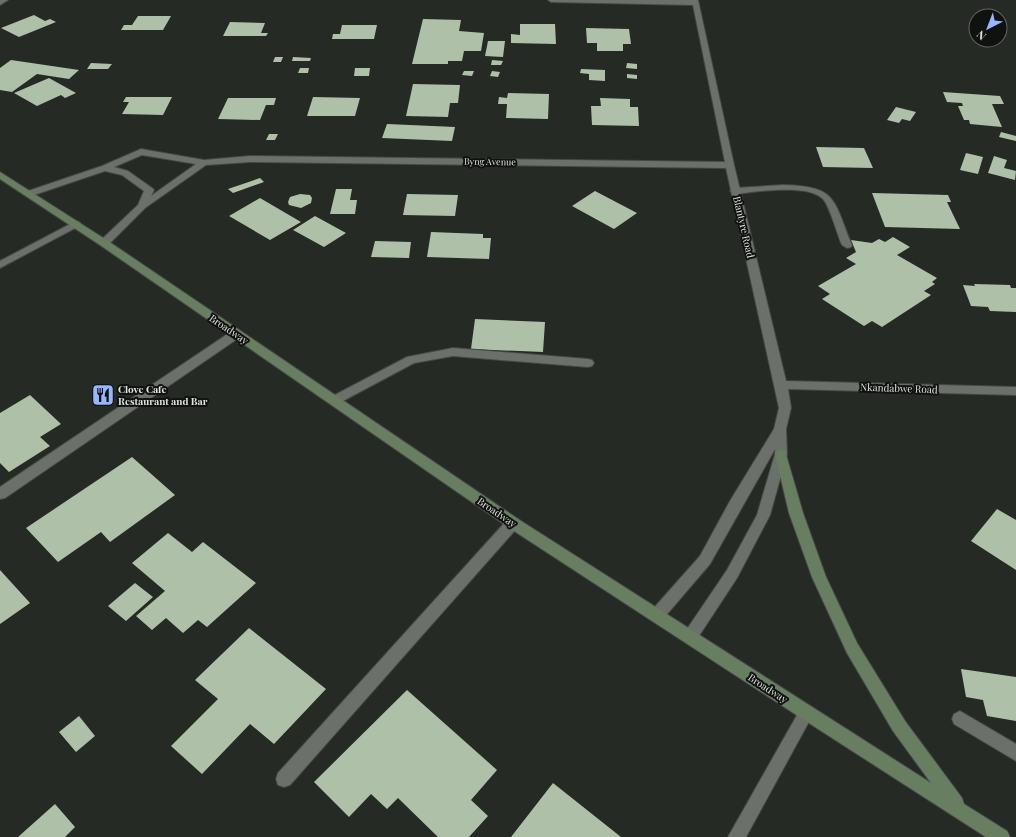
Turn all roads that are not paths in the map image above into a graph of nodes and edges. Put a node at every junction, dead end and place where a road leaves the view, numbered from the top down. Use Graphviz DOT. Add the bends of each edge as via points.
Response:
graph roads {
  1 [pos="4,0"];
  2 [pos="551,0"];
  3 [pos="695,1"];
  4 [pos="0,3"];
  5 [pos="204,163"];
  6 [pos="730,165"];
  7 [pos="105,168"];
  8 [pos="0,175"];
  9 [pos="735,191"];
  10 [pos="28,194"];
  11 [pos="142,206"];
  12 [pos="76,224"];
  13 [pos="104,243"];
  14 [pos="847,245"];
  15 [pos="0,265"];
  16 [pos="236,334"];
  17 [pos="588,364"];
  18 [pos="781,384"];
  19 [pos="1016,391"];
  20 [pos="336,400"];
  21 [pos="780,429"];
  22 [pos="781,454"];
  23 [pos="0,494"];
  24 [pos="513,523"];
  25 [pos="658,615"];
  26 [pos="690,637"];
  27 [pos="806,713"];
  28 [pos="960,719"];
  29 [pos="1016,754"];
  30 [pos="284,779"];
  31 [pos="961,810"];
  32 [pos="737,837"];
  33 [pos="1001,837"];
  1 -- 4 [label="street"];
  2 -- 3 [label="street"];
  3 -- 6 [label="street, Blantyre Road"];
  5 -- 6 [label="street, Byng Avenue" via="250,159"];
  5 -- 7 [label="street" via="141,152"];
  5 -- 11 [label="street"];
  6 -- 9 [label="street, Blantyre Road"];
  7 -- 10 [label="street"];
  7 -- 11 [label="street" via="125,172 149,190"];
  8 -- 10 [label="main road, Broadway"];
  9 -- 14 [label="street" via="805,188 819,192 827,198"];
  9 -- 18 [label="street, Blantyre Road"];
  10 -- 12 [label="main road, Broadway"];
  11 -- 13 [label="street"];
  12 -- 13 [label="main road, Broadway"];
  12 -- 15 [label="street"];
  13 -- 16 [label="main road, Broadway"];
  16 -- 20 [label="main road, Broadway"];
  16 -- 23 [label="street"];
  17 -- 20 [label="street" via="453,352 411,360"];
  18 -- 19 [label="street, Nkandabwe Road"];
  18 -- 21 [label="street, Blantyre Road" via="785,408"];
  20 -- 24 [label="main road, Broadway"];
  21 -- 22 [label="street, Blantyre Road"];
  21 -- 25 [label="street" via="705,560"];
  22 -- 26 [label="street, Blantyre Road" via="763,515 732,574"];
  22 -- 31 [label="main road" via="796,513 819,577 852,648 899,726"];
  24 -- 25 [label="main road, Broadway"];
  24 -- 30 [label="street"];
  25 -- 26 [label="main road, Broadway"];
  26 -- 27 [label="main road, Broadway"];
  27 -- 31 [label="main road, Broadway"];
  27 -- 32 [label="street"];
  28 -- 29 [label="street"];
  31 -- 33 [label="main road, Broadway"];
}
